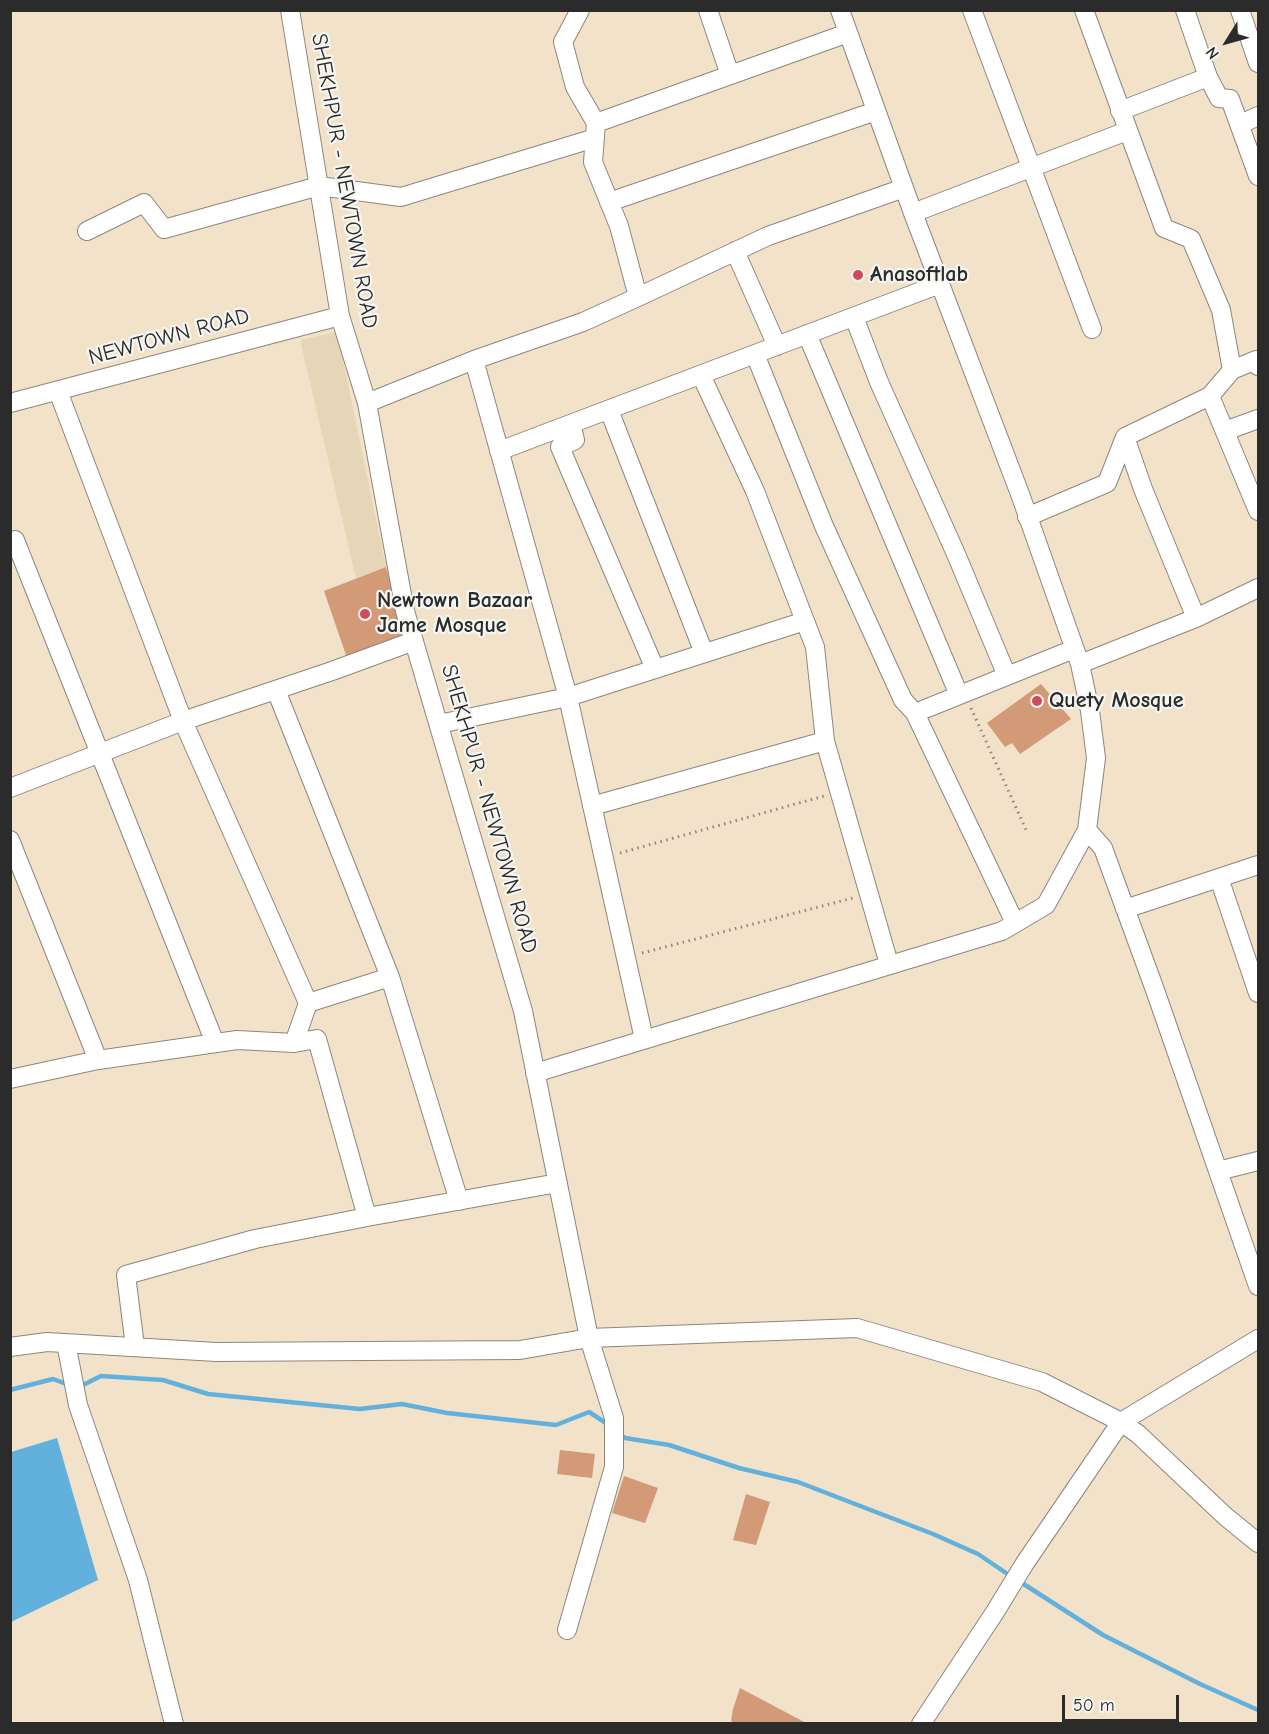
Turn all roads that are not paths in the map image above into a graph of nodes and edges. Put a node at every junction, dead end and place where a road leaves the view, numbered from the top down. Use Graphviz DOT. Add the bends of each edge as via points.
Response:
graph roads {
  1 [pos="290,10"];
  2 [pos="580,10"];
  3 [pos="708,10"];
  4 [pos="840,10"];
  5 [pos="972,10"];
  6 [pos="1084,10"];
  7 [pos="1185,10"];
  8 [pos="1240,10"];
  9 [pos="848,33"];
  10 [pos="1258,63"];
  11 [pos="730,75"];
  12 [pos="1208,77"];
  13 [pos="876,111"];
  14 [pos="1120,111"];
  15 [pos="1258,116"];
  16 [pos="1240,124"];
  17 [pos="596,130"];
  18 [pos="1127,131"];
  19 [pos="1032,167"];
  20 [pos="1258,176"];
  21 [pos="319,186"];
  22 [pos="904,189"];
  23 [pos="609,202"];
  24 [pos="913,213"];
  25 [pos="87,231"];
  26 [pos="735,251"];
  27 [pos="940,284"];
  28 [pos="638,297"];
  29 [pos="340,316"];
  30 [pos="854,317"];
  31 [pos="1092,329"];
  32 [pos="807,334"];
  33 [pos="777,346"];
  34 [pos="755,354"];
  35 [pos="474,360"];
  36 [pos="1258,366"];
  37 [pos="1232,370"];
  38 [pos="701,375"];
  39 [pos="58,391"];
  40 [pos="1210,396"];
  41 [pos="10,403"];
  42 [pos="367,403"];
  43 [pos="609,410"];
  44 [pos="1258,419"];
  45 [pos="571,424"];
  46 [pos="1225,431"];
  47 [pos="1125,437"];
  48 [pos="499,451"];
  49 [pos="1258,511"];
  50 [pos="1028,517"];
  51 [pos="15,540"];
  52 [pos="1258,588"];
  53 [pos="1196,618"];
  54 [pos="805,621"];
  55 [pos="414,641"];
  56 [pos="704,653"];
  57 [pos="1077,657"];
  58 [pos="655,669"];
  59 [pos="1006,676"];
  60 [pos="276,690"];
  61 [pos="962,694"];
  62 [pos="567,697"];
  63 [pos="915,713"];
  64 [pos="183,721"];
  65 [pos="439,724"];
  66 [pos="825,741"];
  67 [pos="99,754"];
  68 [pos="10,788"];
  69 [pos="592,806"];
  70 [pos="1087,830"];
  71 [pos="10,840"];
  72 [pos="1258,865"];
  73 [pos="1219,878"];
  74 [pos="1125,909"];
  75 [pos="1015,923"];
  76 [pos="889,964"];
  77 [pos="390,977"];
  78 [pos="1258,993"];
  79 [pos="308,1003"];
  80 [pos="644,1039"];
  81 [pos="214,1043"];
  82 [pos="294,1043"];
  83 [pos="98,1060"];
  84 [pos="536,1073"];
  85 [pos="10,1079"];
  86 [pos="1258,1161"];
  87 [pos="1218,1171"];
  88 [pos="558,1183"];
  89 [pos="459,1201"];
  90 [pos="367,1217"];
  91 [pos="1258,1286"];
  92 [pos="589,1338"];
  93 [pos="1258,1340"];
  94 [pos="66,1343"];
  95 [pos="10,1347"];
  96 [pos="135,1347"];
  97 [pos="1121,1422"];
  98 [pos="1258,1543"];
  99 [pos="567,1630"];
  100 [pos="921,1723"];
  101 [pos="174,1724"];
  1 -- 21 [label="street, SHEKHPUR - NEWTOWN ROAD"];
  2 -- 17 [label="street" via="563,42 575,87"];
  3 -- 11 [label="street"];
  4 -- 9 [label="street"];
  5 -- 19 [label="street"];
  6 -- 14 [label="street"];
  7 -- 12 [label="street"];
  8 -- 10 [label="street"];
  9 -- 11 [label="street"];
  9 -- 13 [label="street"];
  11 -- 17 [label="street"];
  12 -- 14 [label="street"];
  12 -- 16 [label="street" via="1219,98 1230,99"];
  13 -- 22 [label="street"];
  13 -- 23 [label="street"];
  14 -- 18 [label="street"];
  15 -- 16 [label="street"];
  16 -- 20 [label="street"];
  17 -- 21 [label="street" via="400,197"];
  17 -- 23 [label="street" via="593,162"];
  18 -- 19 [label="street"];
  18 -- 37 [label="street" via="1164,228 1191,239 1221,310"];
  19 -- 24 [label="street"];
  19 -- 31 [label="street"];
  21 -- 25 [label="street" via="164,229 144,202"];
  21 -- 29 [label="street, SHEKHPUR - NEWTOWN ROAD"];
  22 -- 24 [label="street"];
  22 -- 26 [label="street"];
  23 -- 28 [label="street"];
  24 -- 27 [label="street"];
  26 -- 28 [label="street"];
  26 -- 33 [label="street"];
  27 -- 30 [label="street"];
  27 -- 50 [label="street"];
  28 -- 35 [label="street" via="583,322"];
  29 -- 39 [label="street, NEWTOWN ROAD"];
  29 -- 42 [label="street, SHEKHPUR - NEWTOWN ROAD"];
  30 -- 32 [label="street"];
  30 -- 59 [label="street"];
  32 -- 33 [label="street"];
  32 -- 61 [label="street"];
  33 -- 34 [label="street"];
  34 -- 38 [label="street"];
  34 -- 63 [label="street" via="824,526 903,700"];
  35 -- 42 [label="street"];
  35 -- 48 [label="street"];
  36 -- 37 [label="street" via="1256,360"];
  37 -- 40 [label="street"];
  38 -- 43 [label="street"];
  38 -- 54 [label="street" via="755,491"];
  39 -- 41 [label="street, NEWTOWN ROAD"];
  39 -- 64 [label="street"];
  40 -- 46 [label="street"];
  40 -- 47 [label="street"];
  42 -- 55 [label="street, SHEKHPUR - NEWTOWN ROAD" via="405,611"];
  43 -- 45 [label="street"];
  43 -- 56 [label="street"];
  44 -- 46 [label="street"];
  45 -- 48 [label="street"];
  45 -- 58 [label="street" via="575,440 560,447"];
  46 -- 49 [label="street"];
  47 -- 50 [label="street" via="1107,483"];
  47 -- 53 [label="street"];
  48 -- 62 [label="street"];
  50 -- 57 [label="street"];
  51 -- 67 [label="street"];
  52 -- 53 [label="street"];
  53 -- 57 [label="street"];
  54 -- 56 [label="street"];
  54 -- 66 [label="street" via="815,647"];
  55 -- 60 [label="street"];
  55 -- 65 [label="street, SHEKHPUR - NEWTOWN ROAD"];
  56 -- 58 [label="street"];
  57 -- 59 [label="street"];
  57 -- 70 [label="street" via="1096,758"];
  58 -- 62 [label="street"];
  59 -- 61 [label="street"];
  60 -- 64 [label="street"];
  60 -- 77 [label="street"];
  61 -- 63 [label="street"];
  62 -- 65 [label="street"];
  62 -- 69 [label="street"];
  63 -- 75 [label="street"];
  64 -- 67 [label="street"];
  64 -- 79 [label="street"];
  65 -- 84 [label="street, SHEKHPUR - NEWTOWN ROAD" via="523,1011"];
  66 -- 69 [label="street"];
  66 -- 76 [label="street"];
  67 -- 68 [label="street"];
  67 -- 81 [label="street"];
  69 -- 80 [label="street"];
  70 -- 74 [label="street" via="1103,848"];
  70 -- 75 [label="street" via="1046,905"];
  71 -- 83 [label="street"];
  72 -- 73 [label="street"];
  73 -- 74 [label="street"];
  73 -- 78 [label="street"];
  74 -- 87 [label="street"];
  75 -- 76 [label="street" via="1002,931"];
  76 -- 80 [label="street"];
  77 -- 79 [label="street"];
  77 -- 89 [label="street"];
  79 -- 82 [label="street"];
  80 -- 84 [label="street"];
  81 -- 82 [label="street"];
  81 -- 83 [label="street"];
  82 -- 90 [label="street" via="317,1039"];
  83 -- 85 [label="street"];
  84 -- 88 [label="street, SHEKHPUR - NEWTOWN ROAD"];
  86 -- 87 [label="street"];
  87 -- 91 [label="street"];
  88 -- 89 [label="street"];
  88 -- 92 [label="street, SHEKHPUR - NEWTOWN ROAD"];
  89 -- 90 [label="street"];
  90 -- 96 [label="street" via="255,1239 126,1275"];
  92 -- 96 [label="street" via="520,1350 216,1352"];
  92 -- 97 [label="street" via="857,1328 1042,1382"];
  92 -- 99 [label="street, SHEKHPUR - NEWTOWN ROAD" via="614,1418 614,1467"];
  93 -- 97 [label="street"];
  94 -- 95 [label="street"];
  94 -- 96 [label="street"];
  94 -- 101 [label="street" via="78,1405 138,1580"];
  97 -- 98 [label="street"];
  97 -- 100 [label="street"];
}
